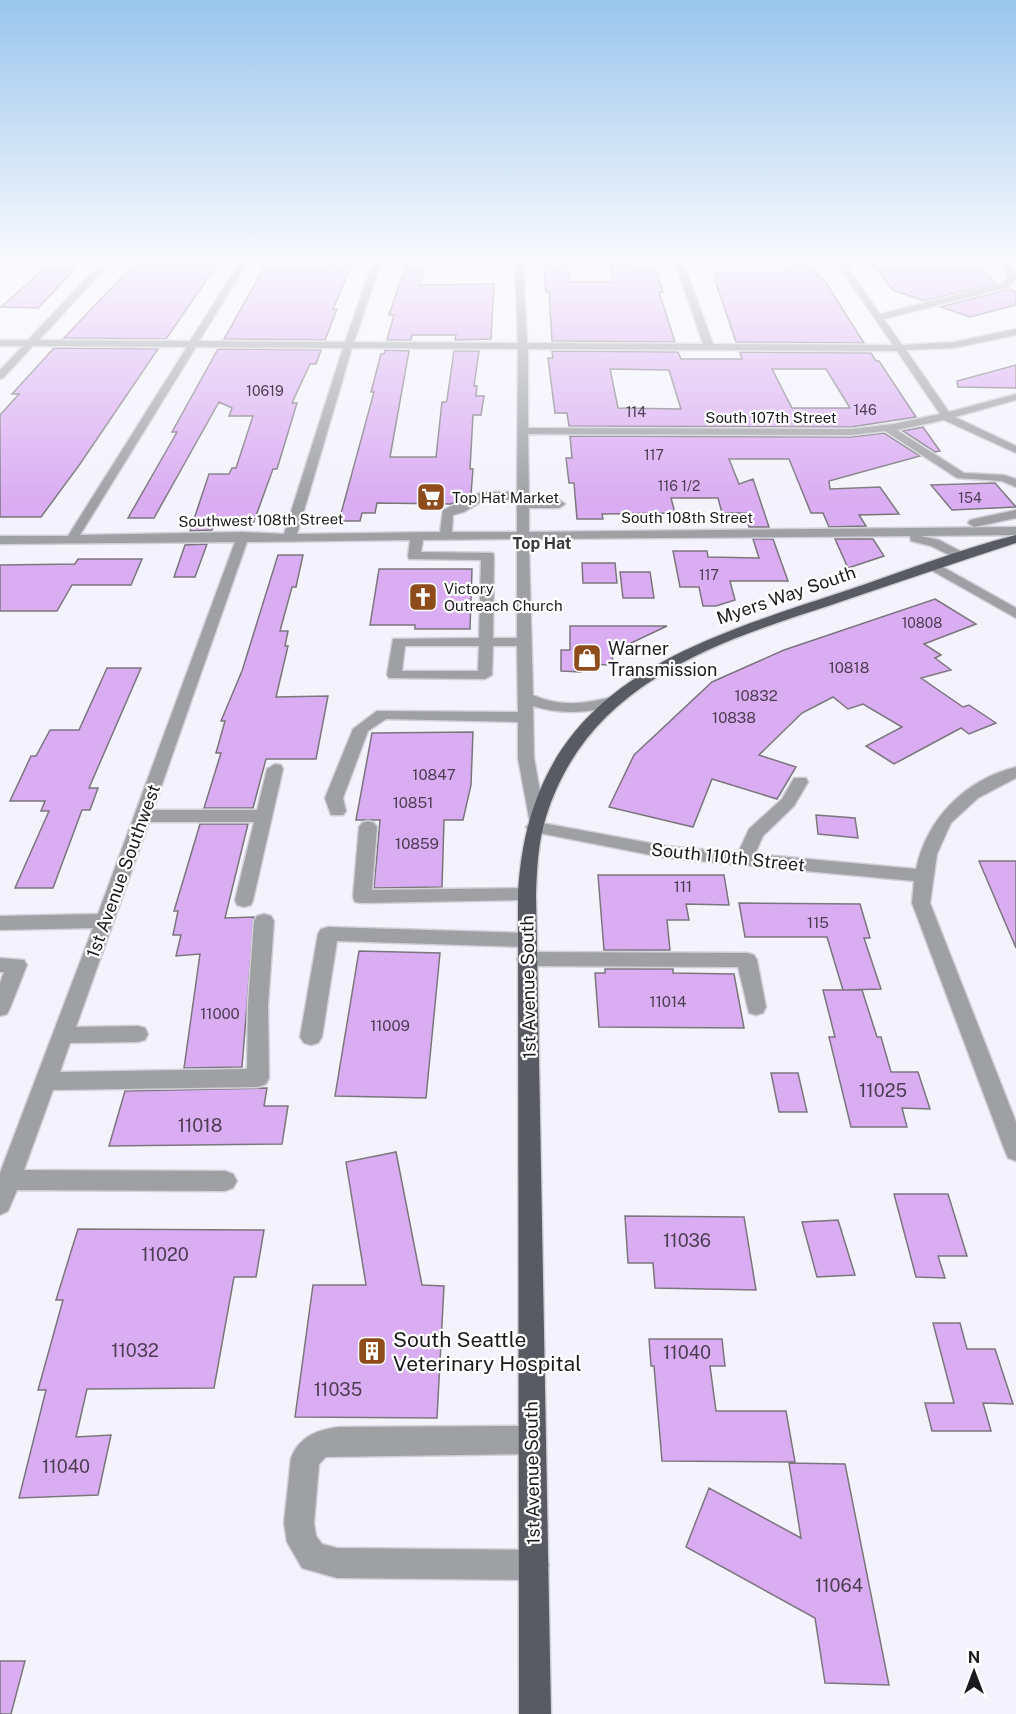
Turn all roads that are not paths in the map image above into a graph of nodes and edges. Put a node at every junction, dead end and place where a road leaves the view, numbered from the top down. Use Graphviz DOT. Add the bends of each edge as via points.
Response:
graph roads {
  1 [pos="197,342"];
  2 [pos="349,342"];
  3 [pos="523,342"];
  4 [pos="707,342"];
  5 [pos="896,342"];
  6 [pos="968,342"];
  7 [pos="0,343"];
  8 [pos="30,343"];
  9 [pos="195,345"];
  10 [pos="348,346"];
  11 [pos="523,347"];
  12 [pos="709,347"];
  13 [pos="900,348"];
  14 [pos="0,376"];
  15 [pos="1016,397"];
  16 [pos="947,417"];
  17 [pos="886,428"];
  18 [pos="522,431"];
  19 [pos="1016,450"];
  20 [pos="1016,483"];
  21 [pos="523,500"];
  22 [pos="1016,514"];
  23 [pos="560,518"];
  24 [pos="1016,531"];
  25 [pos="969,532"];
  26 [pos="446,534"];
  27 [pos="523,534"];
  28 [pos="851,534"];
  29 [pos="417,535"];
  30 [pos="243,536"];
  31 [pos="290,536"];
  32 [pos="72,539"];
  33 [pos="1016,539"];
  34 [pos="0,540"];
  35 [pos="961,557"];
  36 [pos="934,566"];
  37 [pos="1016,614"];
  38 [pos="486,642"];
  39 [pos="525,642"];
  40 [pos="526,698"];
  41 [pos="612,702"];
  42 [pos="526,717"];
  43 [pos="275,769"];
  44 [pos="1016,772"];
  45 [pos="800,782"];
  46 [pos="337,811"];
  47 [pos="143,816"];
  48 [pos="264,816"];
  49 [pos="535,823"];
  50 [pos="368,827"];
  51 [pos="744,860"];
  52 [pos="923,876"];
  53 [pos="527,894"];
  54 [pos="244,900"];
  55 [pos="105,921"];
  56 [pos="264,921"];
  57 [pos="0,923"];
  58 [pos="527,950"];
  59 [pos="0,965"];
  60 [pos="756,1007"];
  61 [pos="0,1008"];
  62 [pos="138,1034"];
  63 [pos="63,1035"];
  64 [pos="311,1037"];
  65 [pos="46,1081"];
  66 [pos="1016,1151"];
  67 [pos="9,1180"];
  68 [pos="225,1181"];
  69 [pos="0,1204"];
  70 [pos="532,1440"];
  71 [pos="534,1565"];
  72 [pos="535,1714"];
  1 -- 9 [label="street"];
  2 -- 10 [label="street"];
  3 -- 11 [label="street, 1st Avenue South"];
  4 -- 12 [label="street"];
  5 -- 13 [label="street"];
  6 -- 13 [label="street"];
  7 -- 8 [label="street"];
  8 -- 9 [label="street"];
  8 -- 14 [label="street"];
  9 -- 10 [label="street"];
  9 -- 32 [label="street"];
  10 -- 11 [label="street"];
  10 -- 31 [label="street"];
  11 -- 12 [label="street"];
  11 -- 18 [label="street, 1st Avenue South"];
  12 -- 13 [label="street"];
  13 -- 16 [label="street"];
  15 -- 16 [label="street, South 107th Street"];
  16 -- 17 [label="street, South 107th Street"];
  16 -- 19 [label="street"];
  17 -- 18 [label="street, South 107th Street" via="797,433"];
  17 -- 20 [label="street" via="961,476 1004,478"];
  18 -- 21 [label="street, 1st Avenue South"];
  21 -- 23 [label="street" via="559,499"];
  21 -- 26 [label="street" via="482,496 447,513"];
  21 -- 27 [label="street, 1st Avenue South"];
  22 -- 25 [label="street" via="967,524"];
  24 -- 25 [label="street, South 108th Street"];
  25 -- 28 [label="street, South 108th Street"];
  26 -- 27 [label="street, Southwest 108th Street"];
  26 -- 29 [label="street, Southwest 108th Street"];
  27 -- 28 [label="street, South 108th Street"];
  27 -- 39 [label="street, 1st Avenue South"];
  28 -- 35 [label="street, South 108th Street" via="922,540"];
  29 -- 31 [label="street, Southwest 108th Street"];
  29 -- 38 [label="street" via="414,556 488,556"];
  30 -- 31 [label="street, Southwest 108th Street"];
  30 -- 32 [label="street, Southwest 108th Street"];
  30 -- 47 [label="street, 1st Avenue Southwest"];
  32 -- 34 [label="street, Southwest 108th Street"];
  33 -- 35 [label="main road, Myers Way South"];
  35 -- 36 [label="main road, Myers Way South"];
  36 -- 37 [label="street"];
  36 -- 41 [label="main road, Myers Way South" via="698,647 652,672"];
  38 -- 38 [label="street" via="485,675 394,675 398,642"];
  38 -- 39 [label="street"];
  39 -- 40 [label="street, 1st Avenue South"];
  40 -- 41 [label="street" via="574,710"];
  40 -- 42 [label="street, 1st Avenue South"];
  41 -- 49 [label="main road, Myers Way South" via="563,759"];
  42 -- 46 [label="street" via="383,714 361,729 334,798"];
  42 -- 49 [label="street, 1st Avenue South" via="526,758"];
  43 -- 48 [label="street"];
  44 -- 52 [label="street" via="979,788 953,809 933,835"];
  45 -- 51 [label="street" via="788,802 755,833"];
  47 -- 48 [label="street"];
  47 -- 55 [label="street, 1st Avenue Southwest"];
  48 -- 54 [label="street"];
  49 -- 51 [label="street, South 110th Street" via="666,852"];
  49 -- 53 [label="main road, 1st Avenue South"];
  50 -- 53 [label="street" via="362,897"];
  51 -- 52 [label="street, South 110th Street"];
  52 -- 66 [label="street" via="921,903"];
  53 -- 58 [label="main road, 1st Avenue South"];
  55 -- 57 [label="street"];
  55 -- 63 [label="street, 1st Avenue Southwest"];
  56 -- 65 [label="street" via="258,1078"];
  58 -- 60 [label="street" via="747,960"];
  58 -- 64 [label="street" via="328,934"];
  58 -- 70 [label="main road, 1st Avenue South"];
  59 -- 61 [label="street" via="17,965"];
  62 -- 63 [label="street"];
  63 -- 65 [label="street, 1st Avenue Southwest"];
  65 -- 67 [label="street, 1st Avenue Southwest"];
  67 -- 68 [label="street"];
  67 -- 69 [label="street, 1st Avenue Southwest"];
  70 -- 71 [label="main road, 1st Avenue South"];
  70 -- 71 [label="street" via="319,1444 305,1458 299,1523 302,1542 313,1557 337,1563"];
  71 -- 72 [label="main road, 1st Avenue South"];
}
